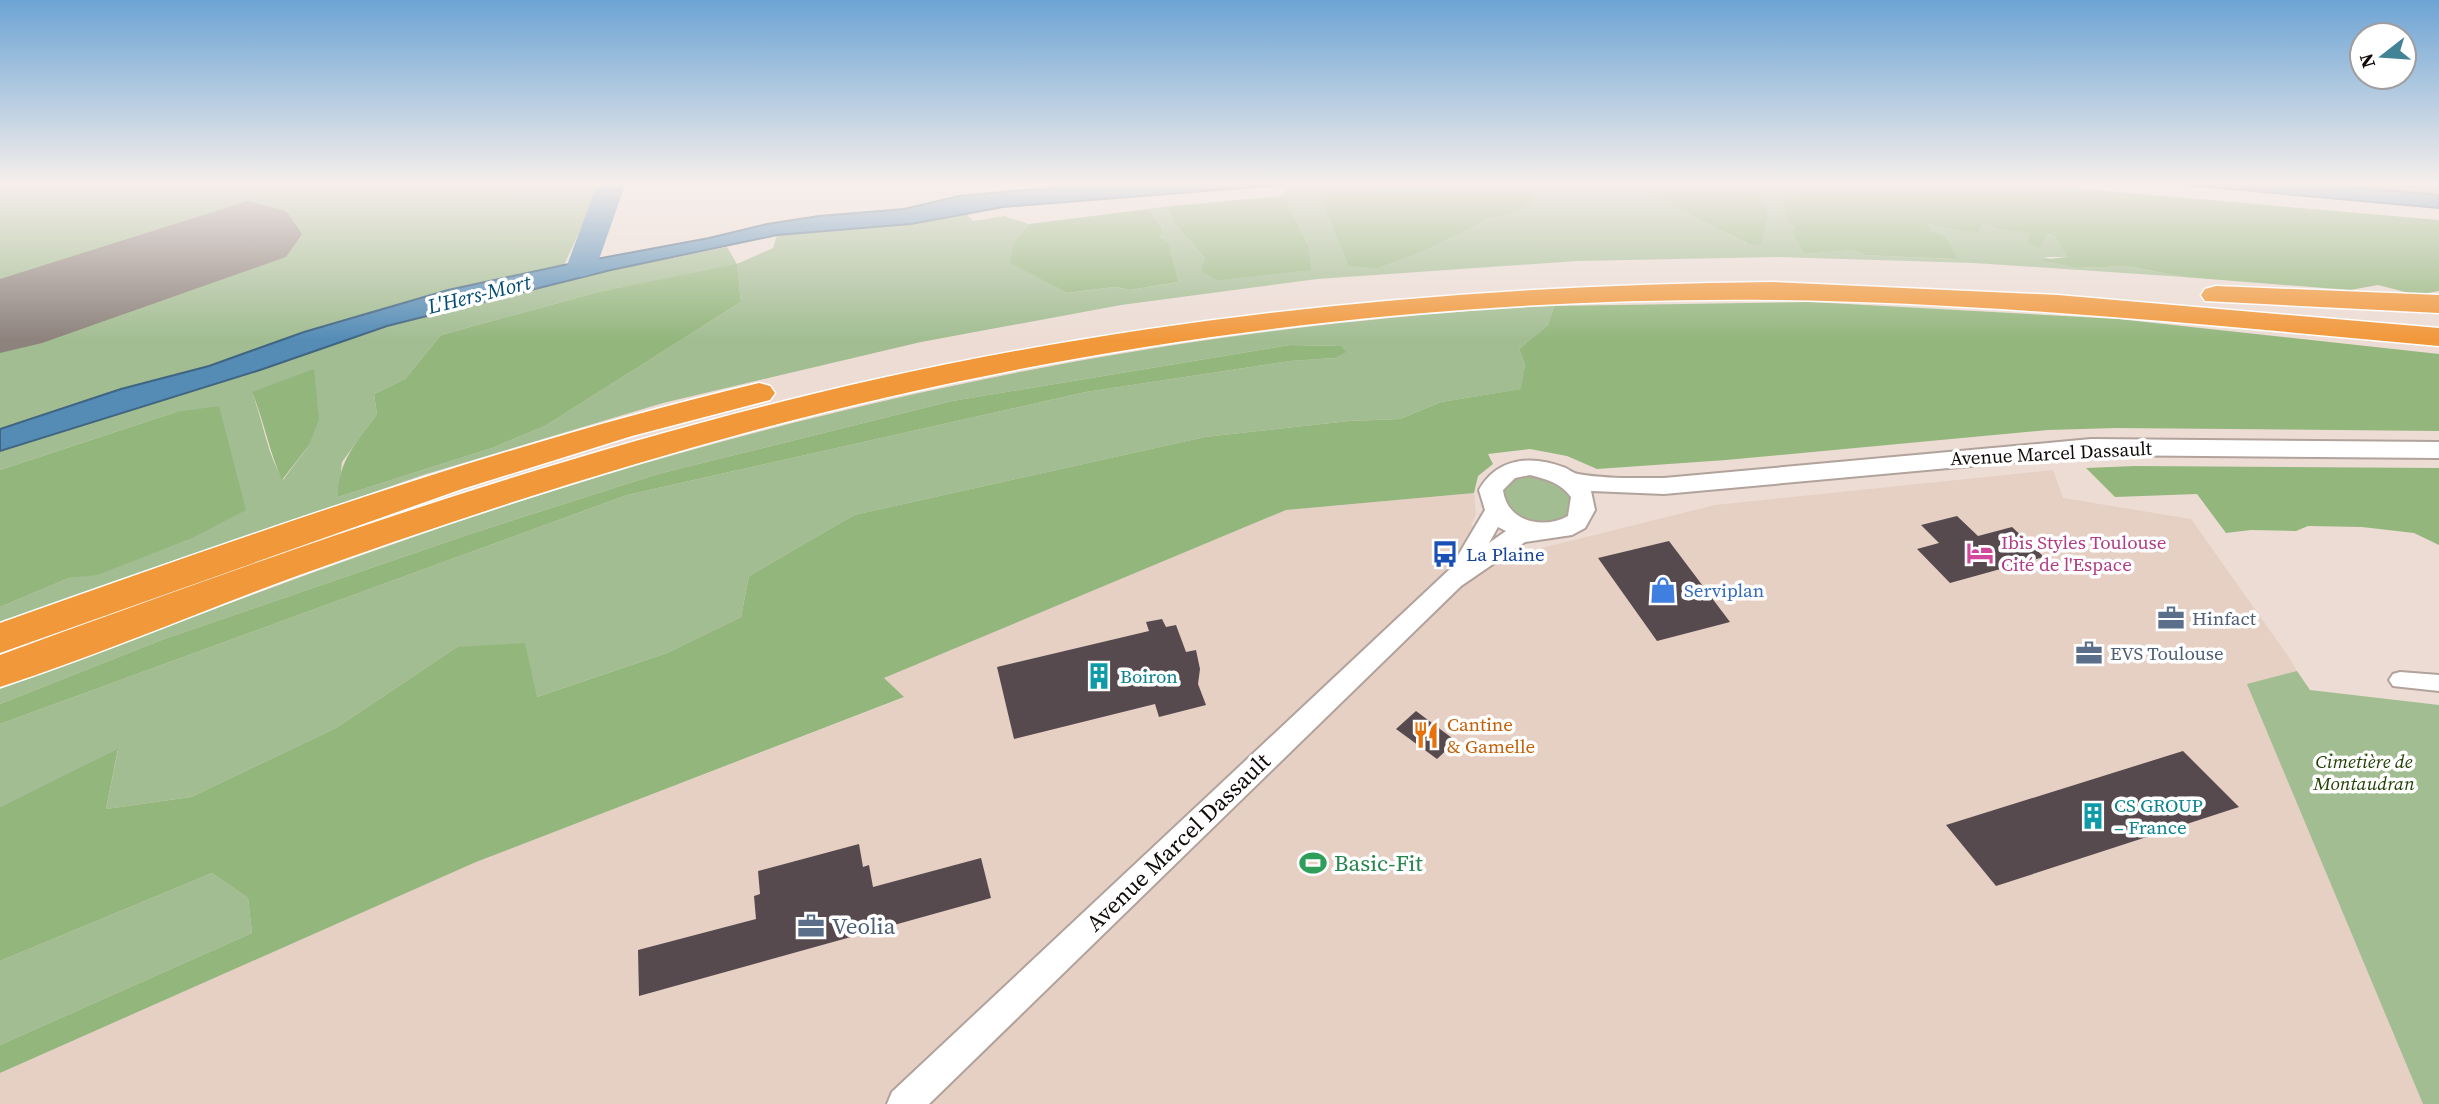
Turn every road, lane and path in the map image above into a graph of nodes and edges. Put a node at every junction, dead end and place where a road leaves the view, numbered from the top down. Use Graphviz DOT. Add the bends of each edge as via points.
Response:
graph roads {
  1 [pos="2197,294"];
  2 [pos="2439,304"];
  3 [pos="2439,315"];
  4 [pos="2338,328"];
  5 [pos="2439,337"];
  6 [pos="2439,350"];
  7 [pos="2439,450"];
  8 [pos="1573,481"];
  9 [pos="1664,486"];
  10 [pos="1586,506"];
  11 [pos="1496,511"];
  12 [pos="1533,531"];
  13 [pos="1452,579"];
  14 [pos="0,638"];
  15 [pos="0,671"];
  16 [pos="2400,680"];
  17 [pos="2439,682"];
  18 [pos="904,1104"];
  1 -- 2 [label="highway"];
  1 -- 3 [label="highway"];
  1 -- 14 [label="highway" via="1944,276 1691,271 1421,282 1068,326 892,361 601,433 262,544"];
  4 -- 5 [label="highway"];
  4 -- 6 [label="highway" via="2364,341"];
  4 -- 15 [label="highway" via="1930,296 1681,292 1421,305 1191,331 1024,359 859,394 608,460 356,541"];
  7 -- 9 [label="street, Avenue Marcel Dassault" via="2091,447"];
  8 -- 9 [label="street, Avenue Marcel Dassault"];
  8 -- 10 [label="street"];
  8 -- 11 [label="street, Avenue Marcel Dassault" via="1545,469 1516,469 1495,481 1491,490"];
  9 -- 10 [label="street, Avenue Marcel Dassault"];
  10 -- 12 [label="street, Avenue Marcel Dassault" via="1573,526"];
  11 -- 12 [label="street" via="1514,525"];
  11 -- 13 [label="street, Avenue Marcel Dassault"];
  12 -- 13 [label="street, Avenue Marcel Dassault" via="1516,536"];
  13 -- 18 [label="street, Avenue Marcel Dassault"];
  16 -- 17 [label="street"];
}
